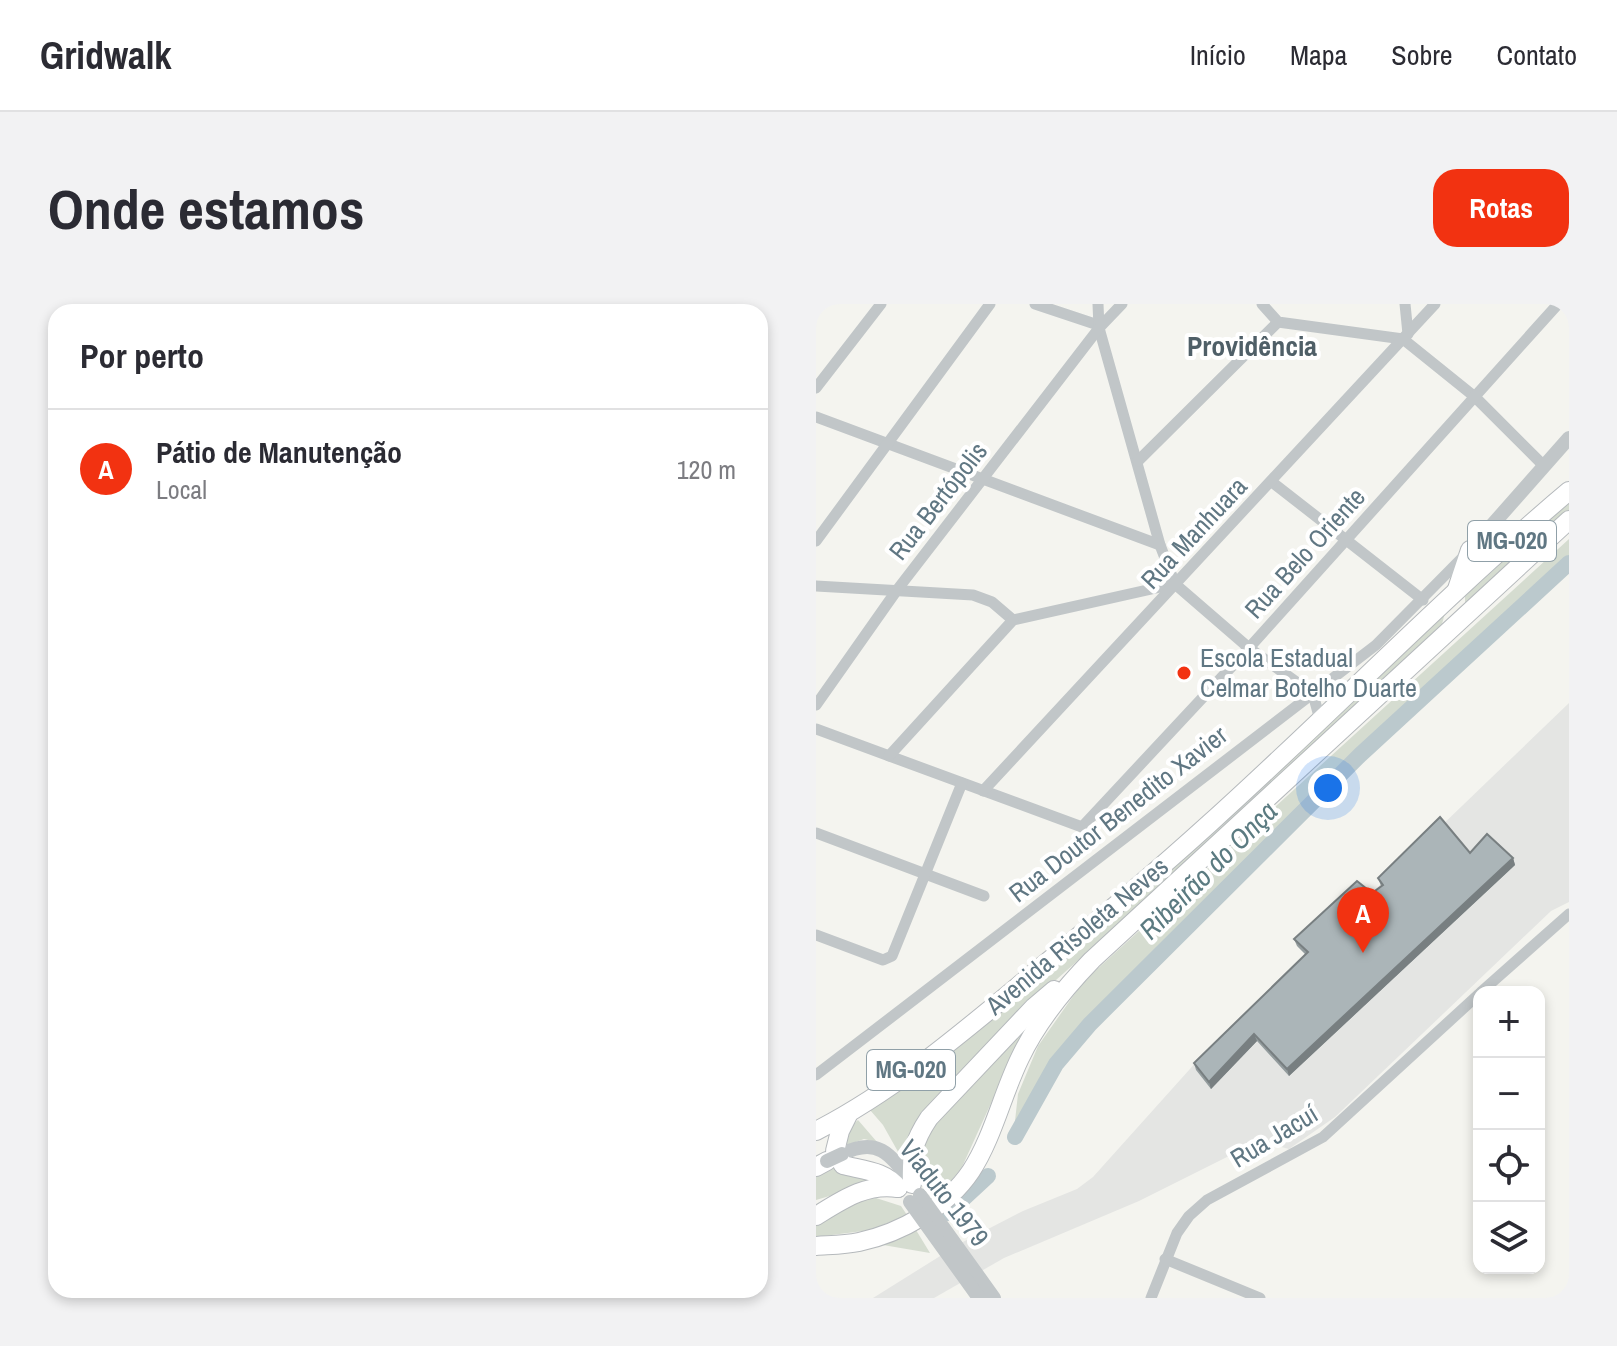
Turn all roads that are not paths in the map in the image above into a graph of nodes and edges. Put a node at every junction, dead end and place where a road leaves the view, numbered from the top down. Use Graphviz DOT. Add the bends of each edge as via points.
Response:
graph roads {
  1 [pos="881,304"];
  2 [pos="990,304"];
  3 [pos="1035,304"];
  4 [pos="1098,304"];
  5 [pos="1122,304"];
  6 [pos="1405,304"];
  7 [pos="1435,304"];
  8 [pos="1558,304"];
  9 [pos="1265,305"];
  10 [pos="1278,322"];
  11 [pos="1098,326"];
  12 [pos="1406,336"];
  13 [pos="816,388"];
  14 [pos="1475,397"];
  15 [pos="816,417"];
  16 [pos="1569,438"];
  17 [pos="888,446"];
  18 [pos="1138,461"];
  19 [pos="1544,466"];
  20 [pos="983,479"];
  21 [pos="1272,482"];
  22 [pos="1569,491"];
  23 [pos="1569,520"];
  24 [pos="1347,539"];
  25 [pos="816,541"];
  26 [pos="1160,545"];
  27 [pos="1470,550"];
  28 [pos="1175,584"];
  29 [pos="816,586"];
  30 [pos="897,590"];
  31 [pos="1456,592"];
  32 [pos="1423,600"];
  33 [pos="1013,620"];
  34 [pos="1249,648"];
  35 [pos="1313,694"];
  36 [pos="816,705"];
  37 [pos="1320,720"];
  38 [pos="816,729"];
  39 [pos="889,756"];
  40 [pos="962,783"];
  41 [pos="983,791"];
  42 [pos="816,833"];
  43 [pos="925,873"];
  44 [pos="984,896"];
  45 [pos="1569,914"];
  46 [pos="816,935"];
  47 [pos="1092,960"];
  48 [pos="1488,986"];
  49 [pos="1473,999"];
  50 [pos="816,1075"];
  51 [pos="848,1115"];
  52 [pos="816,1131"];
  53 [pos="829,1161"];
  54 [pos="910,1192"];
  55 [pos="816,1216"];
  56 [pos="816,1246"];
  57 [pos="1165,1259"];
  58 [pos="979,1298"];
  59 [pos="994,1298"];
  60 [pos="1151,1298"];
  61 [pos="1260,1298"];
  1 -- 13 [label="street"];
  2 -- 17 [label="street"];
  3 -- 11 [label="street"];
  4 -- 11 [label="street"];
  5 -- 11 [label="street, Rua Bertópolis"];
  6 -- 12 [label="street"];
  7 -- 12 [label="street, Rua Manhuara"];
  8 -- 14 [label="street, Rua Belo Oriente"];
  9 -- 10 [label="street"];
  10 -- 12 [label="street"];
  10 -- 18 [label="street"];
  11 -- 18 [label="street"];
  11 -- 20 [label="street, Rua Bertópolis"];
  12 -- 14 [label="street"];
  12 -- 21 [label="street, Rua Manhuara"];
  14 -- 19 [label="street"];
  14 -- 24 [label="street, Rua Belo Oriente"];
  15 -- 17 [label="street"];
  16 -- 19 [label="street, Rua Doutor Benedito Xavier"];
  17 -- 20 [label="street"];
  17 -- 25 [label="street"];
  18 -- 26 [label="street"];
  19 -- 27 [label="street, Rua Doutor Benedito Xavier"];
  20 -- 26 [label="street"];
  20 -- 30 [label="street, Rua Bertópolis"];
  21 -- 24 [label="street"];
  21 -- 28 [label="street, Rua Manhuara"];
  22 -- 31 [label="highway, Avenida Risoleta Neves / MG-020"];
  23 -- 47 [label="highway, Avenida Risoleta Neves / MG-020"];
  24 -- 32 [label="street"];
  24 -- 34 [label="street, Rua Belo Oriente"];
  26 -- 28 [label="street"];
  27 -- 31 [label="highway"];
  27 -- 32 [label="street, Rua Doutor Benedito Xavier"];
  28 -- 33 [label="street"];
  28 -- 34 [label="street"];
  28 -- 41 [label="street, Rua Manhuara"];
  29 -- 30 [label="street"];
  30 -- 33 [label="street" via="973,595 992,602"];
  30 -- 36 [label="street, Rua Bertópolis"];
  31 -- 37 [label="highway, Avenida Risoleta Neves / MG-020"];
  32 -- 35 [label="street, Rua Doutor Benedito Xavier"];
  33 -- 39 [label="street"];
  34 -- 35 [label="street"];
  34 -- 41 [label="street, Rua Belo Oriente" via="1082,827"];
  35 -- 37 [label="street"];
  35 -- 50 [label="street, Rua Doutor Benedito Xavier"];
  37 -- 51 [label="highway, Avenida Risoleta Neves / MG-020" via="1105,915 968,1028"];
  38 -- 39 [label="street"];
  39 -- 40 [label="street"];
  40 -- 41 [label="street"];
  40 -- 43 [label="street"];
  42 -- 43 [label="street"];
  43 -- 44 [label="street"];
  43 -- 46 [label="street" via="892,956 883,960"];
  45 -- 48 [label="street, Rua Jacuí"];
  47 -- 54 [label="highway" via="1034,1007 929,1118 916,1137"];
  47 -- 56 [label="highway, Avenida Risoleta Neves / MG-020" via="1040,1022 970,1172 942,1202 884,1234 858,1243"];
  49 -- 57 [label="street, Rua Jacuí" via="1323,1137 1207,1200 1177,1233"];
  51 -- 52 [label="highway, Avenida Risoleta Neves / MG-020"];
  51 -- 54 [label="highway" via="835,1151 843,1165 882,1174"];
  53 -- 54 [label="street, Viaduto 1979" via="856,1147 880,1149 893,1159"];
  54 -- 55 [label="highway" via="882,1185 855,1193"];
  54 -- 58 [label="street, Viaduto 1979, bridge"];
  54 -- 59 [label="street, Viaduto 1979, bridge"];
  57 -- 60 [label="street, Rua Jacuí"];
  57 -- 61 [label="street"];
}
